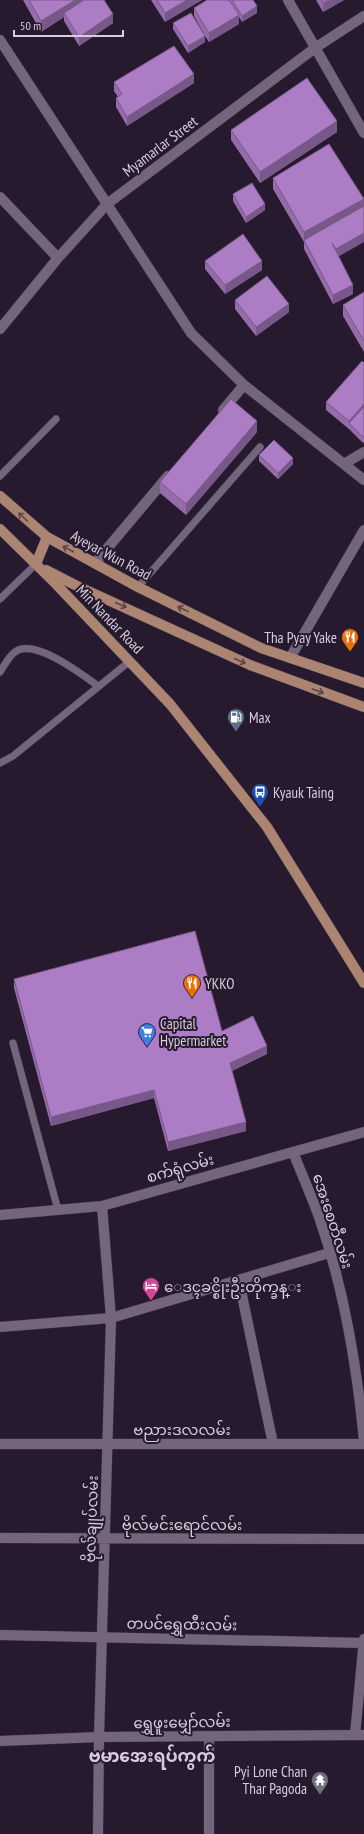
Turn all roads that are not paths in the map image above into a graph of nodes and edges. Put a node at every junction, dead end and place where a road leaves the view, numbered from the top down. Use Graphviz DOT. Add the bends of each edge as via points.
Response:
graph roads {
  1 [pos="288,0"];
  2 [pos="364,16"];
  3 [pos="0,40"];
  4 [pos="316,48"];
  5 [pos="364,133"];
  6 [pos="0,197"];
  7 [pos="107,204"];
  8 [pos="58,258"];
  9 [pos="0,329"];
  10 [pos="244,386"];
  11 [pos="218,416"];
  12 [pos="56,419"];
  13 [pos="260,447"];
  14 [pos="364,452"];
  15 [pos="344,464"];
  16 [pos="177,465"];
  17 [pos="0,476"];
  18 [pos="364,480"];
  19 [pos="0,496"];
  20 [pos="0,529"];
  21 [pos="364,530"];
  22 [pos="46,537"];
  23 [pos="95,563"];
  24 [pos="36,564"];
  25 [pos="138,587"];
  26 [pos="1,595"];
  27 [pos="290,658"];
  28 [pos="130,661"];
  29 [pos="0,672"];
  30 [pos="364,683"];
  31 [pos="98,686"];
  32 [pos="364,707"];
  33 [pos="0,763"];
  34 [pos="364,983"];
  35 [pos="13,1043"];
  36 [pos="364,1132"];
  37 [pos="293,1152"];
  38 [pos="102,1206"];
  39 [pos="58,1210"];
  40 [pos="0,1216"];
  41 [pos="329,1253"];
  42 [pos="238,1281"];
  43 [pos="111,1318"];
  44 [pos="0,1327"];
  45 [pos="364,1442"];
  46 [pos="0,1444"];
  47 [pos="108,1444"];
  48 [pos="273,1444"];
  49 [pos="0,1538"];
  50 [pos="106,1539"];
  51 [pos="364,1539"];
  52 [pos="0,1635"];
  53 [pos="102,1637"];
  54 [pos="364,1639"];
  55 [pos="364,1643"];
  56 [pos="360,1735"];
  57 [pos="209,1736"];
  58 [pos="99,1737"];
  59 [pos="0,1741"];
  60 [pos="98,1834"];
  61 [pos="209,1834"];
  1 -- 4 [label="street"];
  2 -- 4 [label="street, Myamarlar Street"];
  3 -- 7 [label="street"];
  4 -- 5 [label="street"];
  4 -- 7 [label="street, Myamarlar Street"];
  6 -- 8 [label="street"];
  7 -- 8 [label="street, Myamarlar Street"];
  7 -- 10 [label="street" via="191,333"];
  8 -- 9 [label="street, Myamarlar Street"];
  10 -- 11 [label="street"];
  10 -- 15 [label="street"];
  12 -- 17 [label="lane"];
  13 -- 25 [label="lane"];
  14 -- 15 [label="street"];
  15 -- 18 [label="street"];
  16 -- 23 [label="street"];
  22 -- 19 [label="main road, Ayeyar Wun Road, one-way"];
  20 -- 24 [label="main road, Min Nandar Road"];
  21 -- 27 [label="street"];
  23 -- 22 [label="main road, Ayeyar Wun Road, one-way"];
  22 -- 24 [label="main road"];
  23 -- 25 [label="main road, Ayeyar Wun Road"];
  24 -- 26 [label="lane"];
  24 -- 28 [label="main road, Min Nandar Road"];
  24 -- 32 [label="main road, one-way" via="204,646 250,666"];
  27 -- 25 [label="main road, Ayeyar Wun Road, one-way" via="262,648"];
  27 -- 30 [label="main road, Ayeyar Wun Road"];
  28 -- 31 [label="lane"];
  28 -- 34 [label="main road, Min Nandar Road" via="170,704 267,827"];
  29 -- 31 [label="lane" via="15,651 27,648 43,652 60,661"];
  31 -- 33 [label="lane" via="13,756"];
  35 -- 39 [label="lane"];
  36 -- 37 [label="street, စက်ရုံလမ်း"];
  37 -- 38 [label="street, စက်ရုံလမ်း"];
  37 -- 41 [label="street, အေးစေတီလမ်း" via="320,1221"];
  38 -- 39 [label="street, စက်ရုံလမ်း"];
  38 -- 43 [label="street, ဗိုလ်ချုပ်လမ်း"];
  39 -- 40 [label="street, စက်ရုံလမ်း"];
  41 -- 42 [label="street"];
  41 -- 45 [label="street, အေးစေတီလမ်း" via="345,1311 358,1379"];
  42 -- 43 [label="street"];
  42 -- 48 [label="street"];
  43 -- 44 [label="street"];
  43 -- 47 [label="street, ဗိုလ်ချုပ်လမ်း"];
  45 -- 48 [label="street, ဗညားဒလလမ်း"];
  46 -- 47 [label="street, ဗညားဒလလမ်း"];
  47 -- 48 [label="street, ဗညားဒလလမ်း"];
  47 -- 50 [label="street, ဗိုလ်ချုပ်လမ်း"];
  49 -- 50 [label="street, ဗိုလ်မင်းရောင်လမ်း"];
  50 -- 51 [label="street, ဗိုလ်မင်းရောင်လမ်း"];
  50 -- 53 [label="street, ဗိုလ်ချုပ်လမ်း"];
  52 -- 53 [label="street, တပင်ရွှေထီးလမ်း"];
  53 -- 55 [label="street, တပင်ရွှေထီးလမ်း"];
  53 -- 58 [label="street, ဗိုလ်ချုပ်လမ်း"];
  54 -- 55 [label="street"];
  55 -- 56 [label="street"];
  56 -- 57 [label="street, ရွှေဖူးမျှော်လမ်း"];
  57 -- 58 [label="street, ရွှေဖူးမျှော်လမ်း"];
  57 -- 61 [label="street"];
  58 -- 59 [label="street, ရွှေဖူးမျှော်လမ်း"];
  58 -- 60 [label="street, ဗိုလ်ချုပ်လမ်း"];
}
